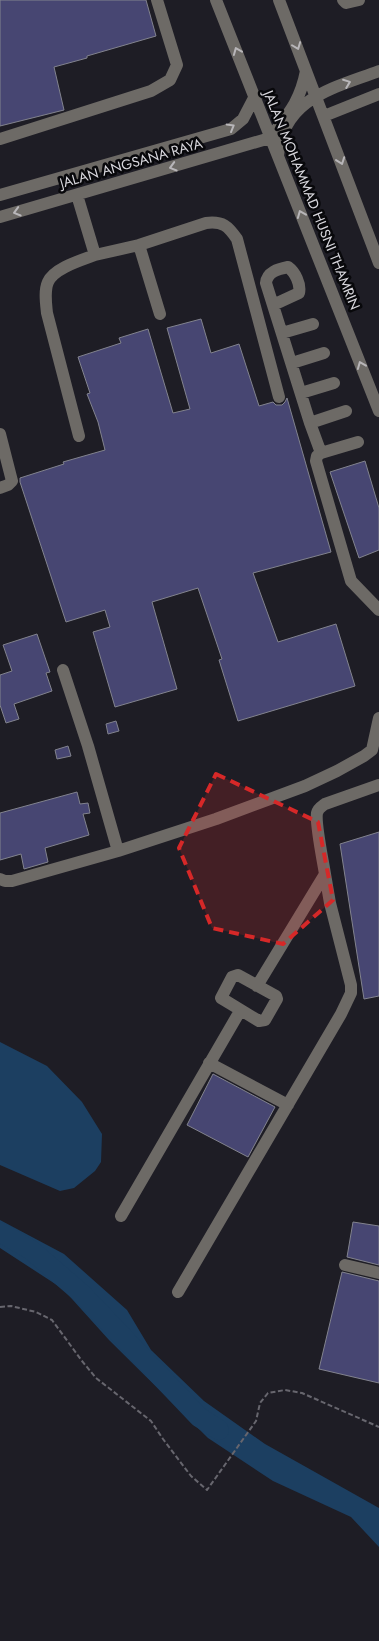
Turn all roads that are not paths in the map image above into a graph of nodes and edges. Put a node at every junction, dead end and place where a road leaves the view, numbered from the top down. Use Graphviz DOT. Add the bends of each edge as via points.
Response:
graph roads {
  1 [pos="157,0"];
  2 [pos="216,0"];
  3 [pos="279,0"];
  4 [pos="343,0"];
  5 [pos="360,0"];
  6 [pos="306,71"];
  7 [pos="379,71"];
  8 [pos="379,94"];
  9 [pos="255,96"];
  10 [pos="316,96"];
  11 [pos="324,116"];
  12 [pos="270,137"];
  13 [pos="0,139"];
  14 [pos="278,156"];
  15 [pos="0,195"];
  16 [pos="77,195"];
  17 [pos="0,217"];
  18 [pos="139,245"];
  19 [pos="95,255"];
  20 [pos="379,263"];
  21 [pos="273,305"];
  22 [pos="160,314"];
  23 [pos="313,324"];
  24 [pos="282,333"];
  25 [pos="324,353"];
  26 [pos="292,363"];
  27 [pos="334,383"];
  28 [pos="300,393"];
  29 [pos="279,397"];
  30 [pos="379,410"];
  31 [pos="346,412"];
  32 [pos="310,423"];
  33 [pos="0,434"];
  34 [pos="79,436"];
  35 [pos="358,442"];
  36 [pos="321,453"];
  37 [pos="0,488"];
  38 [pos="379,610"];
  39 [pos="63,670"];
  40 [pos="379,718"];
  41 [pos="379,785"];
  42 [pos="118,851"];
  43 [pos="324,874"];
  44 [pos="0,879"];
  45 [pos="257,986"];
  46 [pos="240,1011"];
  47 [pos="209,1063"];
  48 [pos="288,1105"];
  49 [pos="121,1216"];
  50 [pos="345,1265"];
  51 [pos="379,1273"];
  52 [pos="178,1292"];
  1 -- 13 [label="street" via="176,65 170,80 151,90"];
  9 -- 2 [label="street, JALAN MOHAMMAD HUSNI THAMRIN, one-way"];
  3 -- 6 [label="street, one-way"];
  4 -- 5 [label="street" via="346,3"];
  6 -- 10 [label="street"];
  6 -- 12 [label="street" via="293,107"];
  10 -- 7 [label="street, one-way"];
  8 -- 11 [label="street"];
  9 -- 12 [label="street, JALAN MOHAMMAD HUSNI THAMRIN"];
  15 -- 9 [label="street, JALAN ANGSANA RAYA, one-way" via="231,129"];
  10 -- 11 [label="street"];
  10 -- 14 [label="street" via="298,109 289,121"];
  11 -- 20 [label="street, one-way"];
  12 -- 14 [label="street, JALAN MOHAMMAD HUSNI THAMRIN"];
  12 -- 16 [label="street, JALAN ANGSANA RAYA, one-way"];
  30 -- 14 [label="street, JALAN MOHAMMAD HUSNI THAMRIN, one-way"];
  16 -- 17 [label="street, JALAN ANGSANA RAYA, one-way"];
  16 -- 19 [label="street"];
  18 -- 19 [label="street"];
  18 -- 22 [label="street"];
  18 -- 29 [label="street" via="206,223 214,222 230,228 238,239"];
  19 -- 34 [label="street" via="56,272 48,281 45,298"];
  21 -- 24 [label="street"];
  23 -- 24 [label="street"];
  24 -- 26 [label="street"];
  25 -- 26 [label="street"];
  26 -- 28 [label="street"];
  27 -- 28 [label="street"];
  28 -- 32 [label="street"];
  31 -- 32 [label="street"];
  32 -- 36 [label="street"];
  33 -- 37 [label="street" via="12,481"];
  35 -- 36 [label="street"];
  36 -- 38 [label="street" via="316,461 351,581"];
  39 -- 42 [label="street"];
  40 -- 42 [label="street" via="372,750 337,771 216,819"];
  41 -- 43 [label="street" via="318,809 316,816"];
  42 -- 44 [label="street" via="12,881"];
  43 -- 45 [label="street"];
  43 -- 48 [label="street" via="352,985 351,993"];
  45 -- 46 [label="street" via="238,975 232,977 221,998"];
  45 -- 46 [label="street" via="277,999 265,1020 259,1021"];
  46 -- 47 [label="street"];
  47 -- 48 [label="street"];
  47 -- 49 [label="street"];
  48 -- 52 [label="street"];
  50 -- 51 [label="street"];
}
